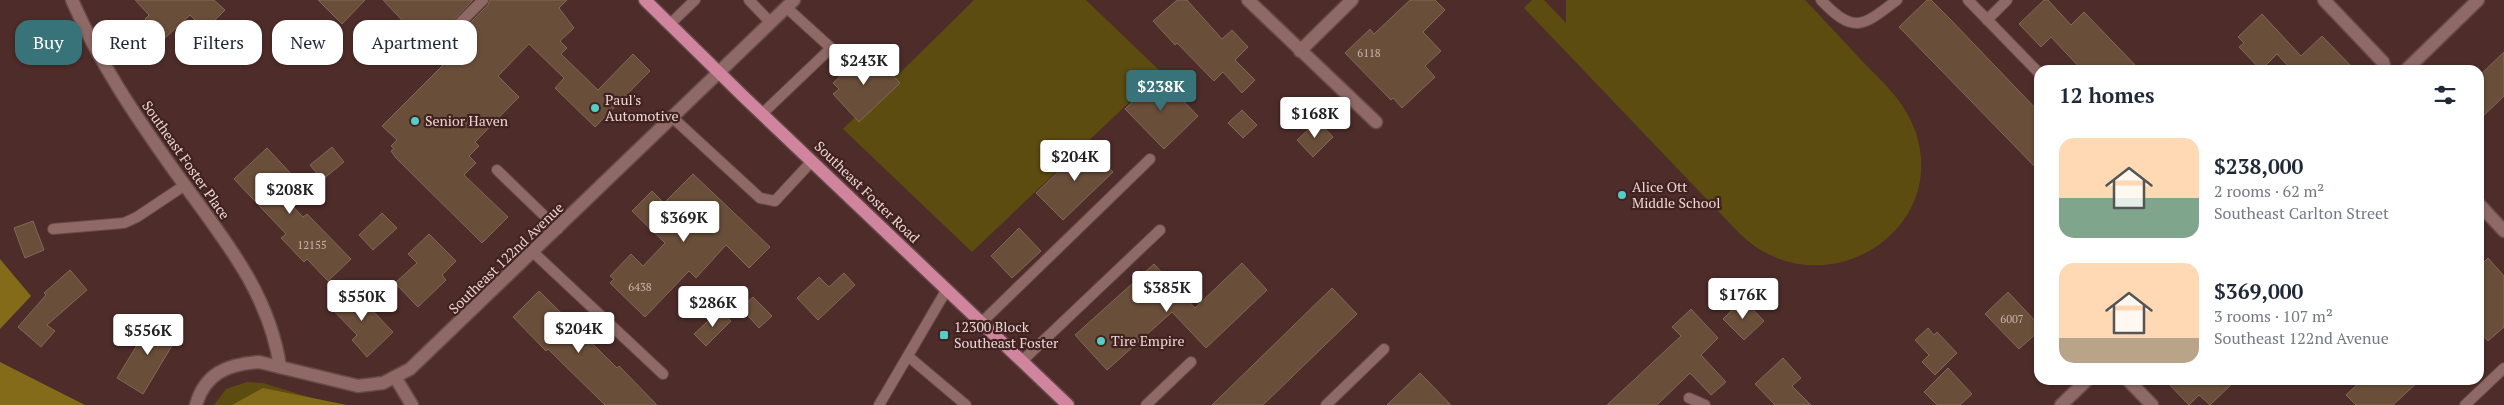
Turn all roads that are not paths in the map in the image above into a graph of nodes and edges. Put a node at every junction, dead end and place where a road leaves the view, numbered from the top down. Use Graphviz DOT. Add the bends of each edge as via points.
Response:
graph roads {
  1 [pos="72,0"];
  2 [pos="483,0"];
  3 [pos="646,0"];
  4 [pos="695,0"];
  5 [pos="749,0"];
  6 [pos="1248,0"];
  7 [pos="1352,0"];
  8 [pos="1821,0"];
  9 [pos="1897,0"];
  10 [pos="1968,0"];
  11 [pos="2007,0"];
  12 [pos="2324,0"];
  13 [pos="2478,0"];
  14 [pos="791,4"];
  15 [pos="462,20"];
  16 [pos="1987,20"];
  17 [pos="771,23"];
  18 [pos="670,24"];
  19 [pos="1300,51"];
  20 [pos="2384,65"];
  21 [pos="2411,65"];
  22 [pos="2034,67"];
  23 [pos="720,73"];
  24 [pos="762,114"];
  25 [pos="673,118"];
  26 [pos="1376,122"];
  27 [pos="1150,159"];
  28 [pos="812,161"];
  29 [pos="497,170"];
  30 [pos="185,185"];
  31 [pos="2484,209"];
  32 [pos="558,228"];
  33 [pos="53,229"];
  34 [pos="1160,230"];
  35 [pos="2504,231"];
  36 [pos="533,252"];
  37 [pos="947,290"];
  38 [pos="982,322"];
  39 [pos="1384,348"];
  40 [pos="908,357"];
  41 [pos="1022,361"];
  42 [pos="1192,362"];
  43 [pos="280,366"];
  44 [pos="2504,368"];
  45 [pos="663,374"];
  46 [pos="395,377"];
  47 [pos="2082,385"];
  48 [pos="2133,385"];
  49 [pos="1689,398"];
  50 [pos="196,405"];
  51 [pos="412,405"];
  52 [pos="879,405"];
  53 [pos="966,405"];
  54 [pos="1068,405"];
  55 [pos="1146,405"];
  56 [pos="1326,405"];
  57 [pos="1705,405"];
  58 [pos="2061,405"];
  59 [pos="2152,405"];
  60 [pos="2465,405"];
  1 -- 30 [label="street, Southeast Foster Place" via="108,74"];
  2 -- 15 [label="lane"];
  3 -- 18 [label="main road, Southeast Foster Road"];
  4 -- 18 [label="lane"];
  5 -- 17 [label="lane"];
  6 -- 19 [label="street"];
  7 -- 19 [label="street"];
  8 -- 9 [label="lane" via="1837,17 1856,23 1868,22"];
  10 -- 16 [label="lane"];
  11 -- 16 [label="lane"];
  12 -- 20 [label="street"];
  13 -- 21 [label="street"];
  14 -- 17 [label="street, Southeast 122nd Avenue"];
  14 -- 24 [label="lane" via="831,48"];
  16 -- 22 [label="lane"];
  17 -- 23 [label="street, Southeast 122nd Avenue"];
  18 -- 23 [label="main road, Southeast Foster Road"];
  19 -- 26 [label="street"];
  23 -- 24 [label="main road, Southeast Foster Road"];
  23 -- 25 [label="street, Southeast 122nd Avenue"];
  24 -- 28 [label="main road, Southeast Foster Road"];
  25 -- 28 [label="lane" via="760,198 775,201"];
  25 -- 32 [label="street, Southeast 122nd Avenue"];
  27 -- 38 [label="lane"];
  28 -- 37 [label="main road, Southeast Foster Road"];
  29 -- 32 [label="lane"];
  30 -- 33 [label="lane" via="124,223"];
  30 -- 43 [label="street, Southeast Foster Place" via="248,276 270,323"];
  31 -- 35 [label="street"];
  32 -- 36 [label="street, Southeast 122nd Avenue"];
  34 -- 41 [label="lane"];
  36 -- 45 [label="lane"];
  36 -- 46 [label="street, Southeast 122nd Avenue" via="425,356"];
  37 -- 38 [label="main road, Southeast Foster Road"];
  37 -- 40 [label="lane"];
  38 -- 41 [label="main road, Southeast Foster Road"];
  39 -- 56 [label="lane"];
  40 -- 52 [label="lane"];
  40 -- 53 [label="lane"];
  41 -- 54 [label="main road, Southeast Foster Road"];
  42 -- 55 [label="lane"];
  43 -- 46 [label="street, Southeast 122nd Avenue" via="358,386"];
  43 -- 50 [label="street, Southeast 122nd Avenue" via="259,362 230,366 208,382"];
  44 -- 60 [label="lane"];
  46 -- 51 [label="street"];
  47 -- 58 [label="street"];
  48 -- 59 [label="street"];
  49 -- 57 [label="lane"];
}
